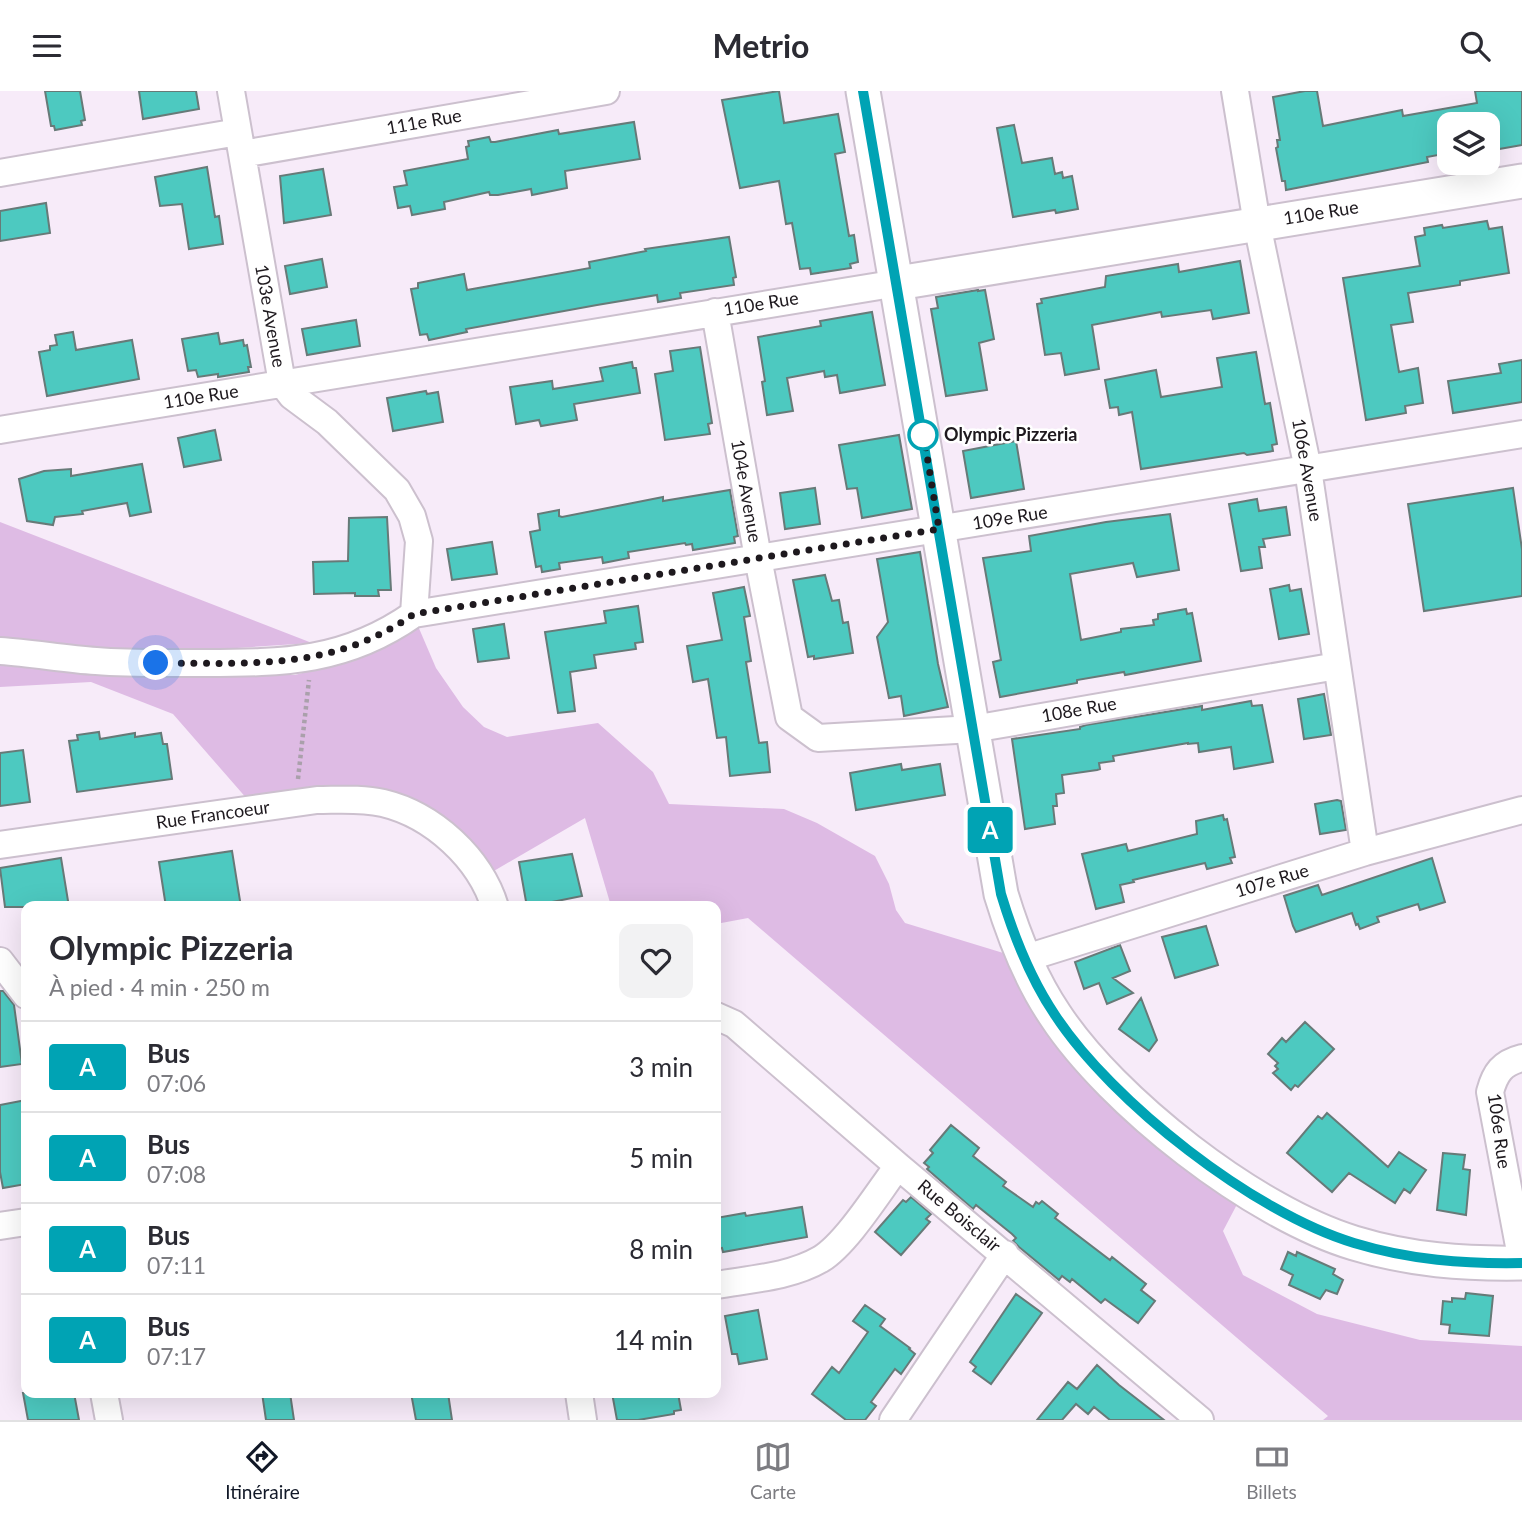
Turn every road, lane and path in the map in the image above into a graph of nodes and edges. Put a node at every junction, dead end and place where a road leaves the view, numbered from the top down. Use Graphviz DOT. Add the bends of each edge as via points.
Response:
graph roads {
  1 [pos="231,91"];
  2 [pos="606,91"];
  3 [pos="863,91"];
  4 [pos="1234,91"];
  5 [pos="240,143"];
  6 [pos="0,173"];
  7 [pos="1522,181"];
  8 [pos="1257,224"];
  9 [pos="898,283"];
  10 [pos="715,312"];
  11 [pos="282,383"];
  12 [pos="0,430"];
  13 [pos="1522,435"];
  14 [pos="1308,469"];
  15 [pos="939,529"];
  16 [pos="758,558"];
  17 [pos="414,614"];
  18 [pos="0,651"];
  19 [pos="311,658"];
  20 [pos="1338,666"];
  21 [pos="973,729"];
  22 [pos="818,738"];
  23 [pos="296,803"];
  24 [pos="1522,810"];
  25 [pos="0,845"];
  26 [pos="1365,852"];
  27 [pos="493,901"];
  28 [pos="1024,959"];
  29 [pos="0,961"];
  30 [pos="21,988"];
  31 [pos="721,1018"];
  32 [pos="1522,1058"];
  33 [pos="898,1166"];
  34 [pos="21,1223"];
  35 [pos="0,1226"];
  36 [pos="1004,1254"];
  37 [pos="1522,1262"];
  38 [pos="721,1284"];
  39 [pos="106,1398"];
  40 [pos="580,1398"];
  41 [pos="109,1420"];
  42 [pos="583,1420"];
  43 [pos="893,1420"];
  44 [pos="1200,1420"];
  1 -- 5 [label="street, 103e Avenue"];
  2 -- 5 [label="street, 111e Rue"];
  3 -- 9 [label="street"];
  4 -- 8 [label="street, 106e Avenue"];
  5 -- 6 [label="street, 111e Rue"];
  5 -- 11 [label="street, 103e Avenue"];
  7 -- 8 [label="street, 110e Rue"];
  8 -- 9 [label="street, 110e Rue"];
  8 -- 14 [label="street, 106e Avenue"];
  9 -- 10 [label="street, 110e Rue"];
  9 -- 15 [label="street"];
  10 -- 11 [label="street, 110e Rue"];
  10 -- 16 [label="street, 104e Avenue"];
  11 -- 12 [label="street, 110e Rue"];
  11 -- 17 [label="street, 103e Avenue" via="397,490 412,516 419,541"];
  13 -- 14 [label="street, 109e Rue"];
  14 -- 15 [label="street, 109e Rue"];
  14 -- 20 [label="street, 106e Avenue"];
  15 -- 16 [label="street, 109e Rue"];
  15 -- 21 [label="street"];
  16 -- 17 [label="street, 109e Rue"];
  16 -- 22 [label="street, 104e Avenue" via="789,717"];
  17 -- 19 [label="street" via="360,644"];
  18 -- 19 [label="street" via="156,663"];
  19 -- 23 [label="path"];
  20 -- 21 [label="street, 108e Rue"];
  20 -- 26 [label="street, 106e Avenue"];
  21 -- 22 [label="street, 108e Rue"];
  21 -- 28 [label="street" via="1001,894"];
  23 -- 25 [label="street, Rue Francoeur"];
  23 -- 27 [label="street, Rue Francoeur" via="346,799 402,810 456,845 478,868"];
  24 -- 26 [label="street, 107e Rue"];
  26 -- 28 [label="street, 107e Rue"];
  28 -- 37 [label="street" via="1055,1017 1097,1067 1172,1136 1244,1191 1320,1229 1374,1248 1453,1263"];
  29 -- 30 [label="street"];
  31 -- 33 [label="street, Rue Boisclair" via="734,1024"];
  32 -- 37 [label="street, 106e Rue" via="1508,1061 1495,1075 1490,1092"];
  33 -- 36 [label="street, Rue Boisclair"];
  33 -- 38 [label="street" via="824,1258 799,1269"];
  34 -- 35 [label="street"];
  36 -- 43 [label="street"];
  36 -- 44 [label="street, Rue Boisclair"];
  39 -- 41 [label="street"];
  40 -- 42 [label="street"];
}
